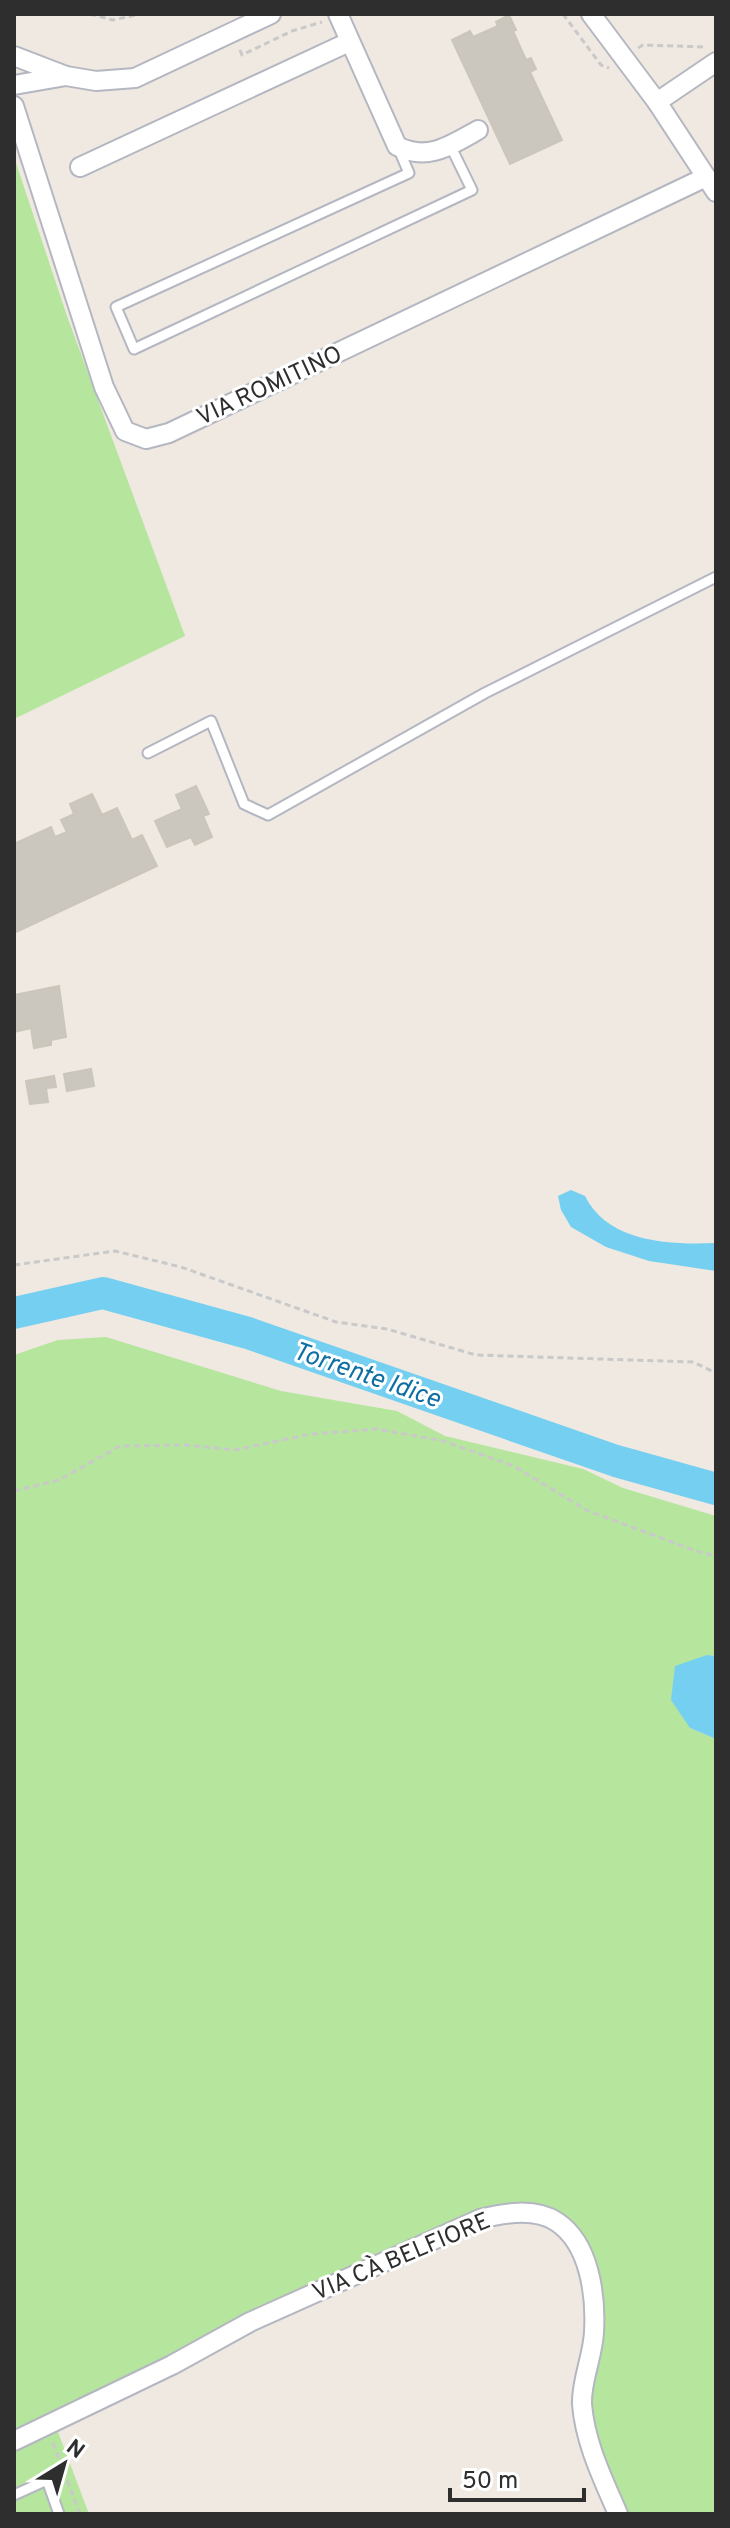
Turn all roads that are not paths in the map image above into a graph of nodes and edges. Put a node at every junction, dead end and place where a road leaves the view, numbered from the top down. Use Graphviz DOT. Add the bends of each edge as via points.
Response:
graph roads {
  1 [pos="338,14"];
  2 [pos="591,14"];
  3 [pos="265,15"];
  4 [pos="349,42"];
  5 [pos="14,56"];
  6 [pos="716,62"];
  7 [pos="66,76"];
  8 [pos="14,85"];
  9 [pos="657,102"];
  10 [pos="14,106"];
  11 [pos="478,130"];
  12 [pos="449,145"];
  13 [pos="397,146"];
  14 [pos="80,167"];
  15 [pos="711,184"];
  16 [pos="716,577"];
  17 [pos="148,753"];
  18 [pos="14,2441"];
  19 [pos="14,2495"];
  20 [pos="59,2514"];
  21 [pos="618,2514"];
  1 -- 4 [label="street"];
  2 -- 9 [label="street"];
  3 -- 7 [label="street" via="135,78 96,81"];
  4 -- 13 [label="street"];
  4 -- 14 [label="street"];
  5 -- 7 [label="street"];
  6 -- 9 [label="street"];
  7 -- 8 [label="street"];
  9 -- 15 [label="street"];
  10 -- 15 [label="street, VIA ROMITINO" via="104,387 125,431 146,439"];
  11 -- 12 [label="street"];
  12 -- 13 [label="street" via="413,154"];
  12 -- 13 [label="lane" via="472,190 134,349 116,307 409,173"];
  16 -- 17 [label="lane" via="485,693 268,815 244,804 211,721"];
  18 -- 21 [label="street, VIA CÀ BELFIORE" via="262,2316 466,2225 507,2212 532,2214 556,2221 576,2241 589,2271 594,2335 582,2402 587,2437"];
  19 -- 20 [label="lane" via="47,2480"];
}
